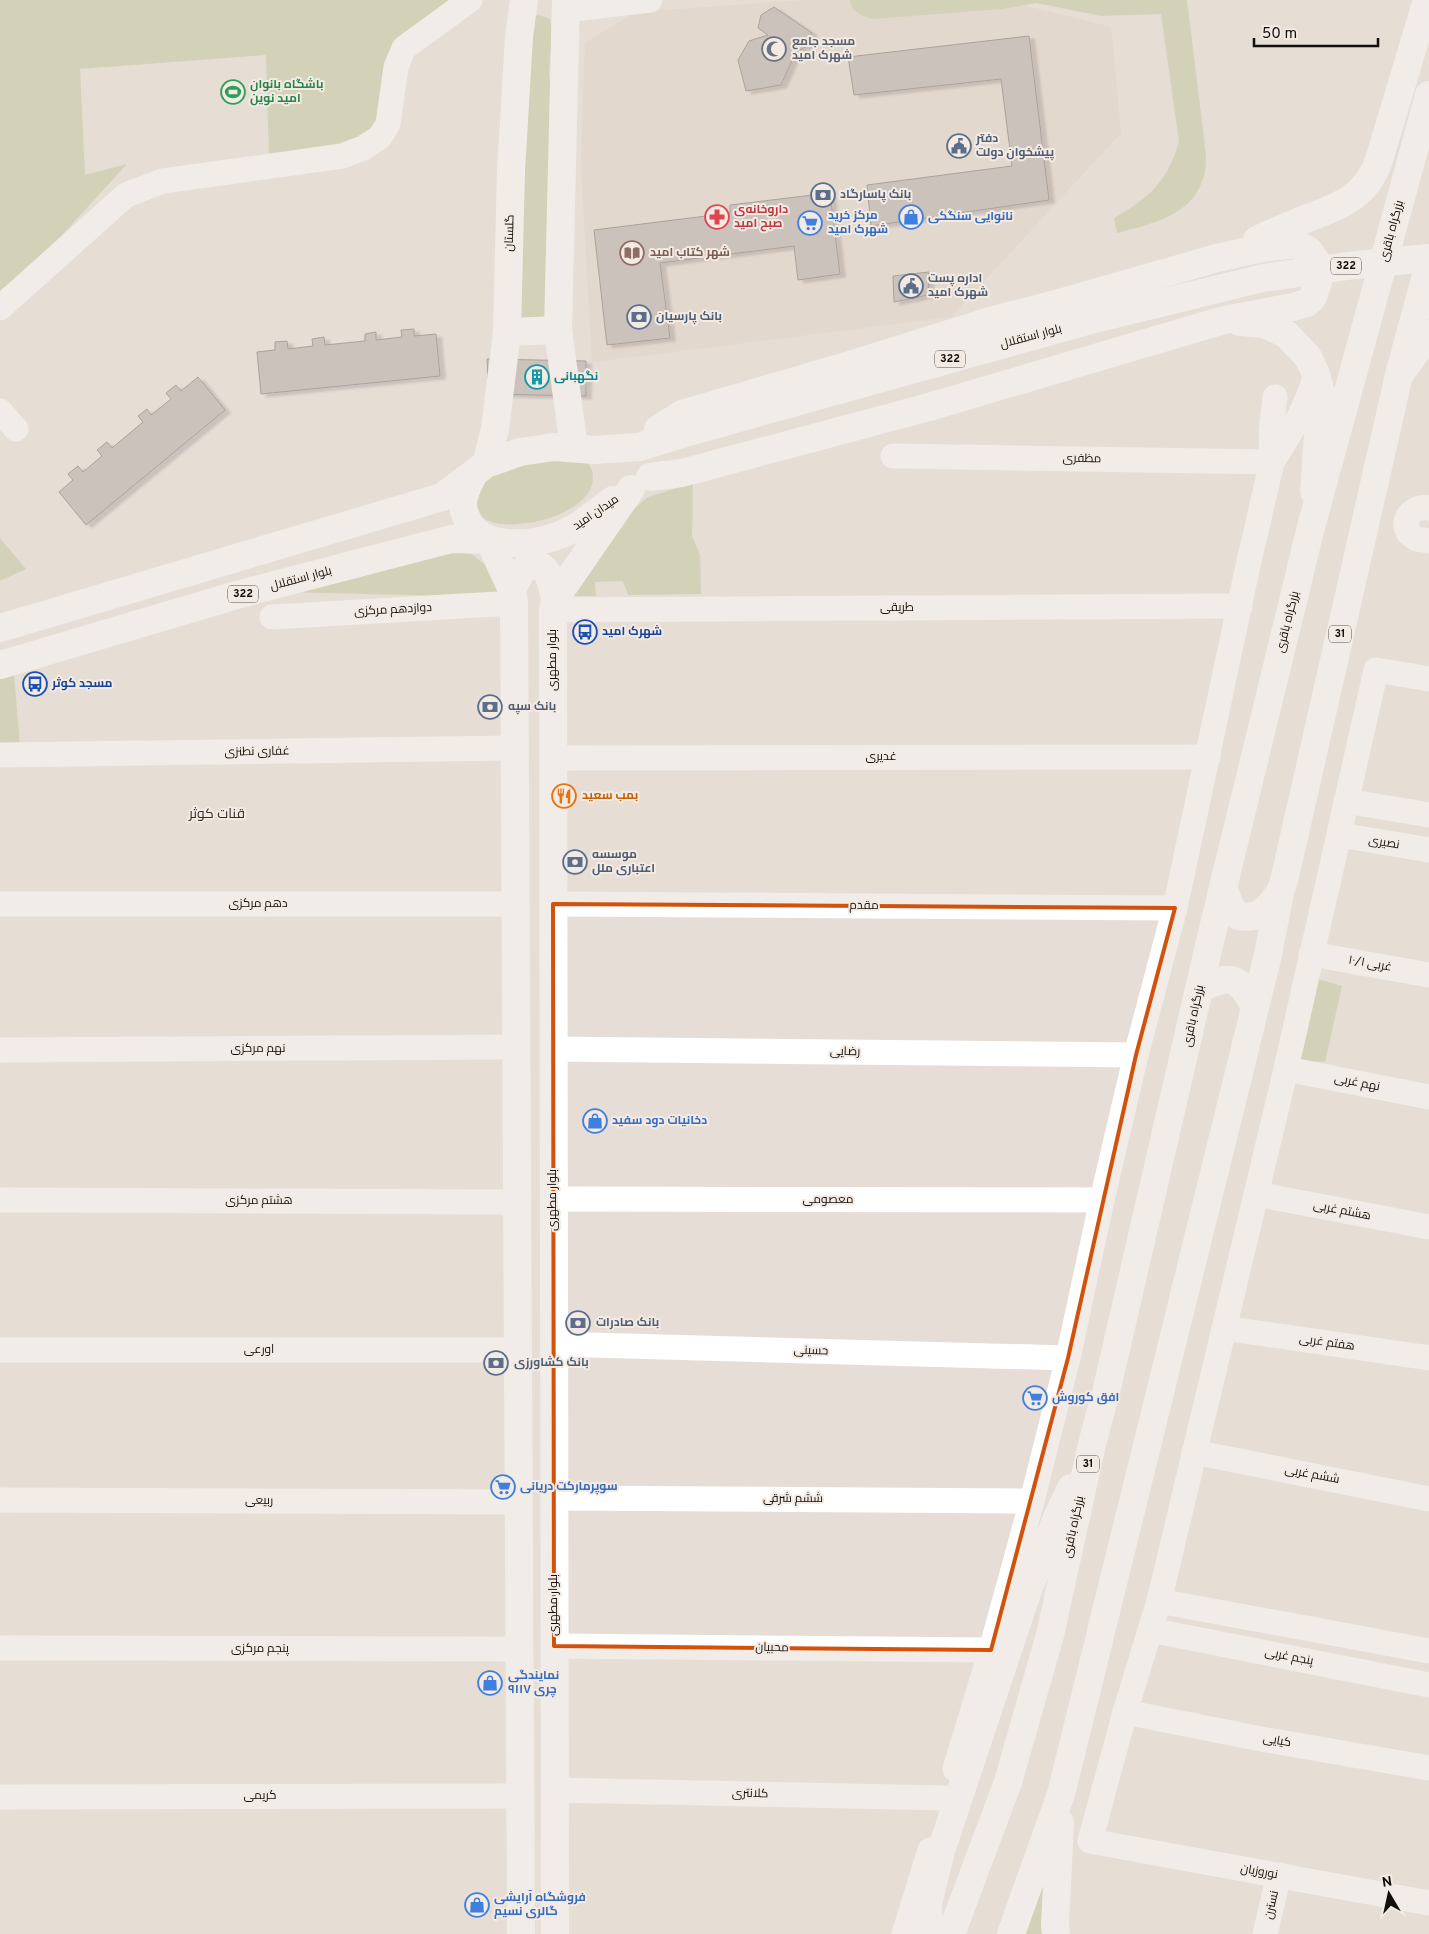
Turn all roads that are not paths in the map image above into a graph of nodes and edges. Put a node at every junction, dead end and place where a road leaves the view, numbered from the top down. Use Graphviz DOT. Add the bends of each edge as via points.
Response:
graph roads {
  1 [pos="470,0"];
  2 [pos="650,0"];
  3 [pos="1427,0"];
  4 [pos="524,4"];
  5 [pos="566,5"];
  6 [pos="1429,95"];
  7 [pos="1217,258"];
  8 [pos="1429,258"];
  9 [pos="1429,264"];
  10 [pos="1429,274"];
  11 [pos="1263,286"];
  12 [pos="0,308"];
  13 [pos="1224,320"];
  14 [pos="558,330"];
  15 [pos="507,332"];
  16 [pos="1429,334"];
  17 [pos="1316,374"];
  18 [pos="1399,375"];
  19 [pos="1275,397"];
  20 [pos="639,447"];
  21 [pos="574,448"];
  22 [pos="893,456"];
  23 [pos="1272,462"];
  24 [pos="479,469"];
  25 [pos="640,483"];
  26 [pos="1426,507"];
  27 [pos="376,517"];
  28 [pos="1311,527"];
  29 [pos="489,540"];
  30 [pos="1423,540"];
  31 [pos="371,560"];
  32 [pos="513,596"];
  33 [pos="554,605"];
  34 [pos="1240,606"];
  35 [pos="272,617"];
  36 [pos="0,628"];
  37 [pos="0,665"];
  38 [pos="1429,680"];
  39 [pos="515,748"];
  40 [pos="0,755"];
  41 [pos="1208,757"];
  42 [pos="553,758"];
  43 [pos="1346,801"];
  44 [pos="1429,815"];
  45 [pos="1340,835"];
  46 [pos="1429,850"];
  47 [pos="1224,887"];
  48 [pos="1280,892"];
  49 [pos="0,904"];
  50 [pos="516,904"];
  51 [pos="553,904"];
  52 [pos="1175,908"];
  53 [pos="1311,954"];
  54 [pos="1429,975"];
  55 [pos="1200,988"];
  56 [pos="1254,1005"];
  57 [pos="516,1047"];
  58 [pos="553,1049"];
  59 [pos="0,1050"];
  60 [pos="1136,1055"];
  61 [pos="1286,1069"];
  62 [pos="1429,1097"];
  63 [pos="1256,1194"];
  64 [pos="554,1199"];
  65 [pos="0,1200"];
  66 [pos="1102,1200"];
  67 [pos="517,1202"];
  68 [pos="1429,1227"];
  69 [pos="1224,1328"];
  70 [pos="554,1344"];
  71 [pos="0,1350"];
  72 [pos="518,1350"];
  73 [pos="1068,1358"];
  74 [pos="1429,1358"];
  75 [pos="1092,1444"];
  76 [pos="1194,1452"];
  77 [pos="554,1498"];
  78 [pos="1429,1499"];
  79 [pos="0,1500"];
  80 [pos="1032,1501"];
  81 [pos="519,1502"];
  82 [pos="1159,1601"];
  83 [pos="1150,1630"];
  84 [pos="1396,1645"];
  85 [pos="554,1646"];
  86 [pos="0,1648"];
  87 [pos="520,1650"];
  88 [pos="991,1650"];
  89 [pos="1429,1651"];
  90 [pos="1390,1677"];
  91 [pos="1429,1684"];
  92 [pos="1126,1712"];
  93 [pos="1429,1768"];
  94 [pos="554,1790"];
  95 [pos="1061,1794"];
  96 [pos="0,1796"];
  97 [pos="520,1796"];
  98 [pos="946,1798"];
  99 [pos="1278,1875"];
  100 [pos="912,1903"];
  101 [pos="1429,1903"];
  102 [pos="521,1934"];
  103 [pos="554,1934"];
  104 [pos="904,1934"];
  105 [pos="914,1934"];
  106 [pos="928,1934"];
  107 [pos="951,1934"];
  108 [pos="1011,1934"];
  109 [pos="1056,1934"];
  110 [pos="1265,1934"];
  1 -- 12 [label="street" via="404,48 396,67 388,124 380,137 342,156 163,181 126,195"];
  2 -- 5 [label="street"];
  3 -- 7 [label="main road" via="1379,160 1362,191 1324,213"];
  4 -- 5 [label="main road"];
  4 -- 15 [label="main road, گلستان" via="512,161"];
  5 -- 14 [label="main road"];
  6 -- 28 [label="main road, بزرگراه باقری / 31"];
  7 -- 13 [label="main road" via="1296,244 1308,250 1317,262 1320,275 1317,290 1307,303"];
  7 -- 20 [label="main road" via="992,320 682,414 656,430"];
  8 -- 11 [label="main road, بلوار استقلال / 322" via="1355,265"];
  9 -- 18 [label="main road, 31"];
  10 -- 11 [label="main road, بلوار استقلال / 322"];
  11 -- 20 [label="main road, بلوار استقلال / 322" via="1087,321"];
  11 -- 25 [label="main road, بلوار استقلال / 322" via="1088,341 708,452 674,464"];
  13 -- 17 [label="main road" via="1264,324 1286,334 1308,357"];
  13 -- 25 [label="main road" via="929,407"];
  14 -- 15 [label="main road"];
  14 -- 21 [label="main road"];
  15 -- 24 [label="main road, گلستان" via="495,429"];
  16 -- 18 [label="main road"];
  17 -- 23 [label="street" via="1298,421"];
  17 -- 28 [label="main road" via="1321,393"];
  18 -- 48 [label="main road, 31"];
  19 -- 23 [label="street"];
  20 -- 21 [label="main road"];
  21 -- 24 [label="main road" via="520,452"];
  22 -- 23 [label="street, مظفری"];
  23 -- 34 [label="street"];
  24 -- 27 [label="main road" via="442,497"];
  24 -- 29 [label="main road" via="464,494 464,512 475,532"];
  25 -- 29 [label="main road, میدان امید" via="565,533 528,543"];
  25 -- 33 [label="main road"];
  26 -- 30 [label="street" via="1414,511 1406,519 1405,526"];
  27 -- 31 [label="main road" via="392,520 396,534 394,546"];
  27 -- 36 [label="main road"];
  28 -- 47 [label="main road, بزرگراه باقری / 31"];
  29 -- 31 [label="main road, بلوار استقلال / 322" via="451,539"];
  29 -- 32 [label="main road"];
  31 -- 37 [label="main road, بلوار استقلال / 322" via="240,594"];
  32 -- 33 [label="main road, بلوار مطهری" via="521,572 530,564 538,564 546,570"];
  32 -- 35 [label="street, دوازدهم مرکزی"];
  32 -- 39 [label="main road"];
  33 -- 34 [label="street, طریقی"];
  33 -- 42 [label="main road, بلوار مطهری"];
  34 -- 41 [label="street"];
  38 -- 43 [label="street" via="1376,670"];
  39 -- 40 [label="street, غفاری نطنزی"];
  39 -- 50 [label="main road"];
  41 -- 42 [label="street, غدیری"];
  41 -- 52 [label="street"];
  42 -- 51 [label="main road, بلوار مطهری"];
  43 -- 44 [label="street"];
  43 -- 45 [label="street"];
  45 -- 46 [label="street, نصیری"];
  45 -- 53 [label="street"];
  47 -- 48 [label="main road" via="1230,906 1238,916 1250,918 1266,910"];
  47 -- 55 [label="main road, بزرگراه باقری / 31"];
  48 -- 56 [label="main road, 31"];
  49 -- 50 [label="street, دهم مرکزی"];
  50 -- 57 [label="main road"];
  51 -- 52 [label="street, مقدم"];
  51 -- 58 [label="main road, بلوار مطهری"];
  52 -- 60 [label="street"];
  53 -- 54 [label="street, ۱۰/۱ غربی"];
  53 -- 61 [label="street"];
  55 -- 56 [label="main road" via="1220,980 1232,980 1245,988"];
  55 -- 75 [label="main road, بزرگراه باقری / 31"];
  56 -- 95 [label="main road, 31"];
  57 -- 59 [label="street, نهم مرکزی"];
  57 -- 67 [label="main road"];
  58 -- 60 [label="street, رضایی"];
  58 -- 64 [label="main road, بلوار مطهری"];
  60 -- 66 [label="street"];
  61 -- 62 [label="street, نهم غربی"];
  61 -- 63 [label="street"];
  63 -- 68 [label="street, هشتم غربی"];
  63 -- 69 [label="street"];
  64 -- 66 [label="street, معصومی"];
  64 -- 70 [label="main road, بلوار مطهری"];
  65 -- 67 [label="street, هشتم مرکزی"];
  66 -- 73 [label="street"];
  67 -- 72 [label="main road"];
  69 -- 74 [label="street, هفتم غربی"];
  69 -- 76 [label="street"];
  70 -- 73 [label="street, حسینی"];
  70 -- 77 [label="main road, بلوار مطهری"];
  71 -- 72 [label="street, اورعی"];
  72 -- 81 [label="main road"];
  73 -- 80 [label="street"];
  75 -- 106 [label="main road" via="1028,1590 941,1851 928,1904"];
  75 -- 107 [label="main road, بزرگراه باقری / 31" via="1050,1635 1008,1782"];
  76 -- 78 [label="street, ششم غربی"];
  76 -- 82 [label="street"];
  77 -- 80 [label="street, ششم شرقی"];
  77 -- 85 [label="main road, بلوار مطهری"];
  79 -- 81 [label="street, ربیعی"];
  80 -- 88 [label="street"];
  81 -- 87 [label="main road"];
  82 -- 83 [label="street"];
  82 -- 84 [label="street"];
  83 -- 90 [label="street, پنجم غربی"];
  83 -- 92 [label="street"];
  84 -- 89 [label="street"];
  84 -- 90 [label="street"];
  85 -- 88 [label="street, محبیان"];
  85 -- 94 [label="main road, بلوار مطهری"];
  86 -- 87 [label="street, پنجم مرکزی"];
  87 -- 97 [label="main road"];
  88 -- 98 [label="street"];
  90 -- 91 [label="street, پنجم غربی"];
  92 -- 93 [label="street, کیایی"];
  92 -- 99 [label="street, نوروزیان" via="1090,1840"];
  94 -- 98 [label="street, کلانتری"];
  94 -- 103 [label="main road, بلوار مطهری"];
  95 -- 108 [label="main road, 31"];
  95 -- 109 [label="main road"];
  96 -- 97 [label="street, کریمی"];
  97 -- 102 [label="main road"];
  98 -- 100 [label="street"];
  99 -- 101 [label="street, نوروزیان"];
  99 -- 110 [label="street, نسترن"];
  100 -- 104 [label="street"];
  100 -- 105 [label="street"];
}
